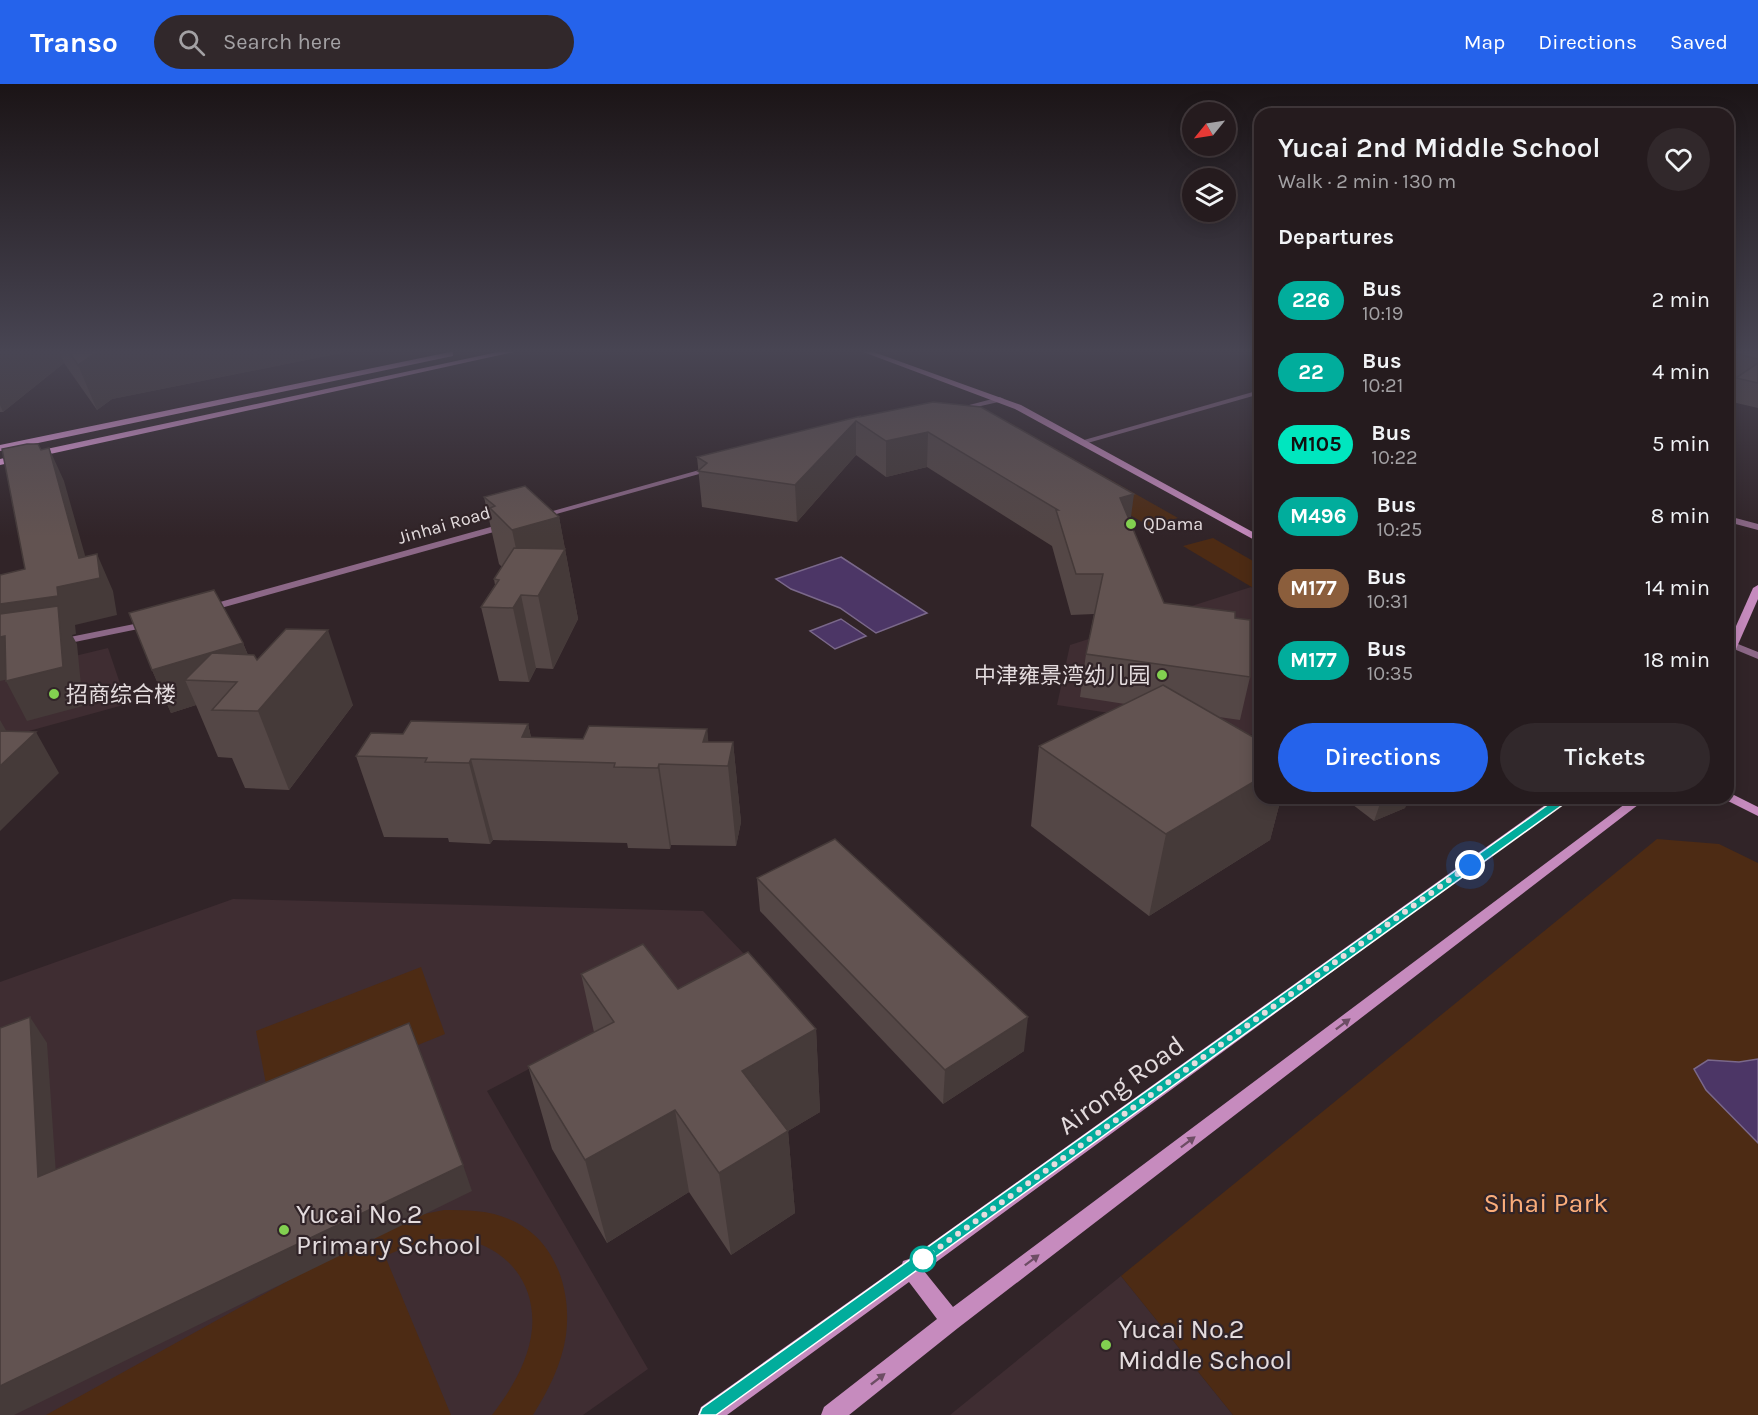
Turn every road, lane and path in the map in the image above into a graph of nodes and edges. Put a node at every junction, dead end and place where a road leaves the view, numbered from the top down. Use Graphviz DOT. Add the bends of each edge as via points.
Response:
graph roads {
  1 [pos="172,412"];
  2 [pos="231,412"];
  3 [pos="1025,412"];
  4 [pos="1188,412"];
  5 [pos="1081,442"];
  6 [pos="0,448"];
  7 [pos="0,462"];
  8 [pos="721,467"];
  9 [pos="526,520"];
  10 [pos="1734,521"];
  11 [pos="514,523"];
  12 [pos="1758,527"];
  13 [pos="1254,534"];
  14 [pos="1250,535"];
  15 [pos="1254,537"];
  16 [pos="1758,588"];
  17 [pos="196,612"];
  18 [pos="163,620"];
  19 [pos="1734,643"];
  20 [pos="52,644"];
  21 [pos="1734,645"];
  22 [pos="1758,656"];
  23 [pos="1734,799"];
  24 [pos="1555,804"];
  25 [pos="1633,804"];
  26 [pos="1758,812"];
  27 [pos="910,1268"];
  28 [pos="951,1321"];
  29 [pos="709,1415"];
  30 [pos="832,1415"];
  1 -- 6 [label="main road"];
  2 -- 7 [label="main road"];
  3 -- 5 [label="street"];
  4 -- 5 [label="street"];
  5 -- 14 [label="street"];
  8 -- 9 [label="street, Jinhai Road"];
  10 -- 12 [label="street"];
  11 -- 17 [label="street, Jinhai Road"];
  13 -- 14 [label="street"];
  14 -- 15 [label="street"];
  16 -- 19 [label="street"];
  18 -- 20 [label="street"];
  21 -- 22 [label="street"];
  23 -- 26 [label="street"];
  24 -- 27 [label="street, Airong Road"];
  28 -- 25 [label="street, one-way"];
  27 -- 28 [label="street"];
  27 -- 29 [label="street, Airong Road"];
  30 -- 28 [label="street, one-way"];
}
